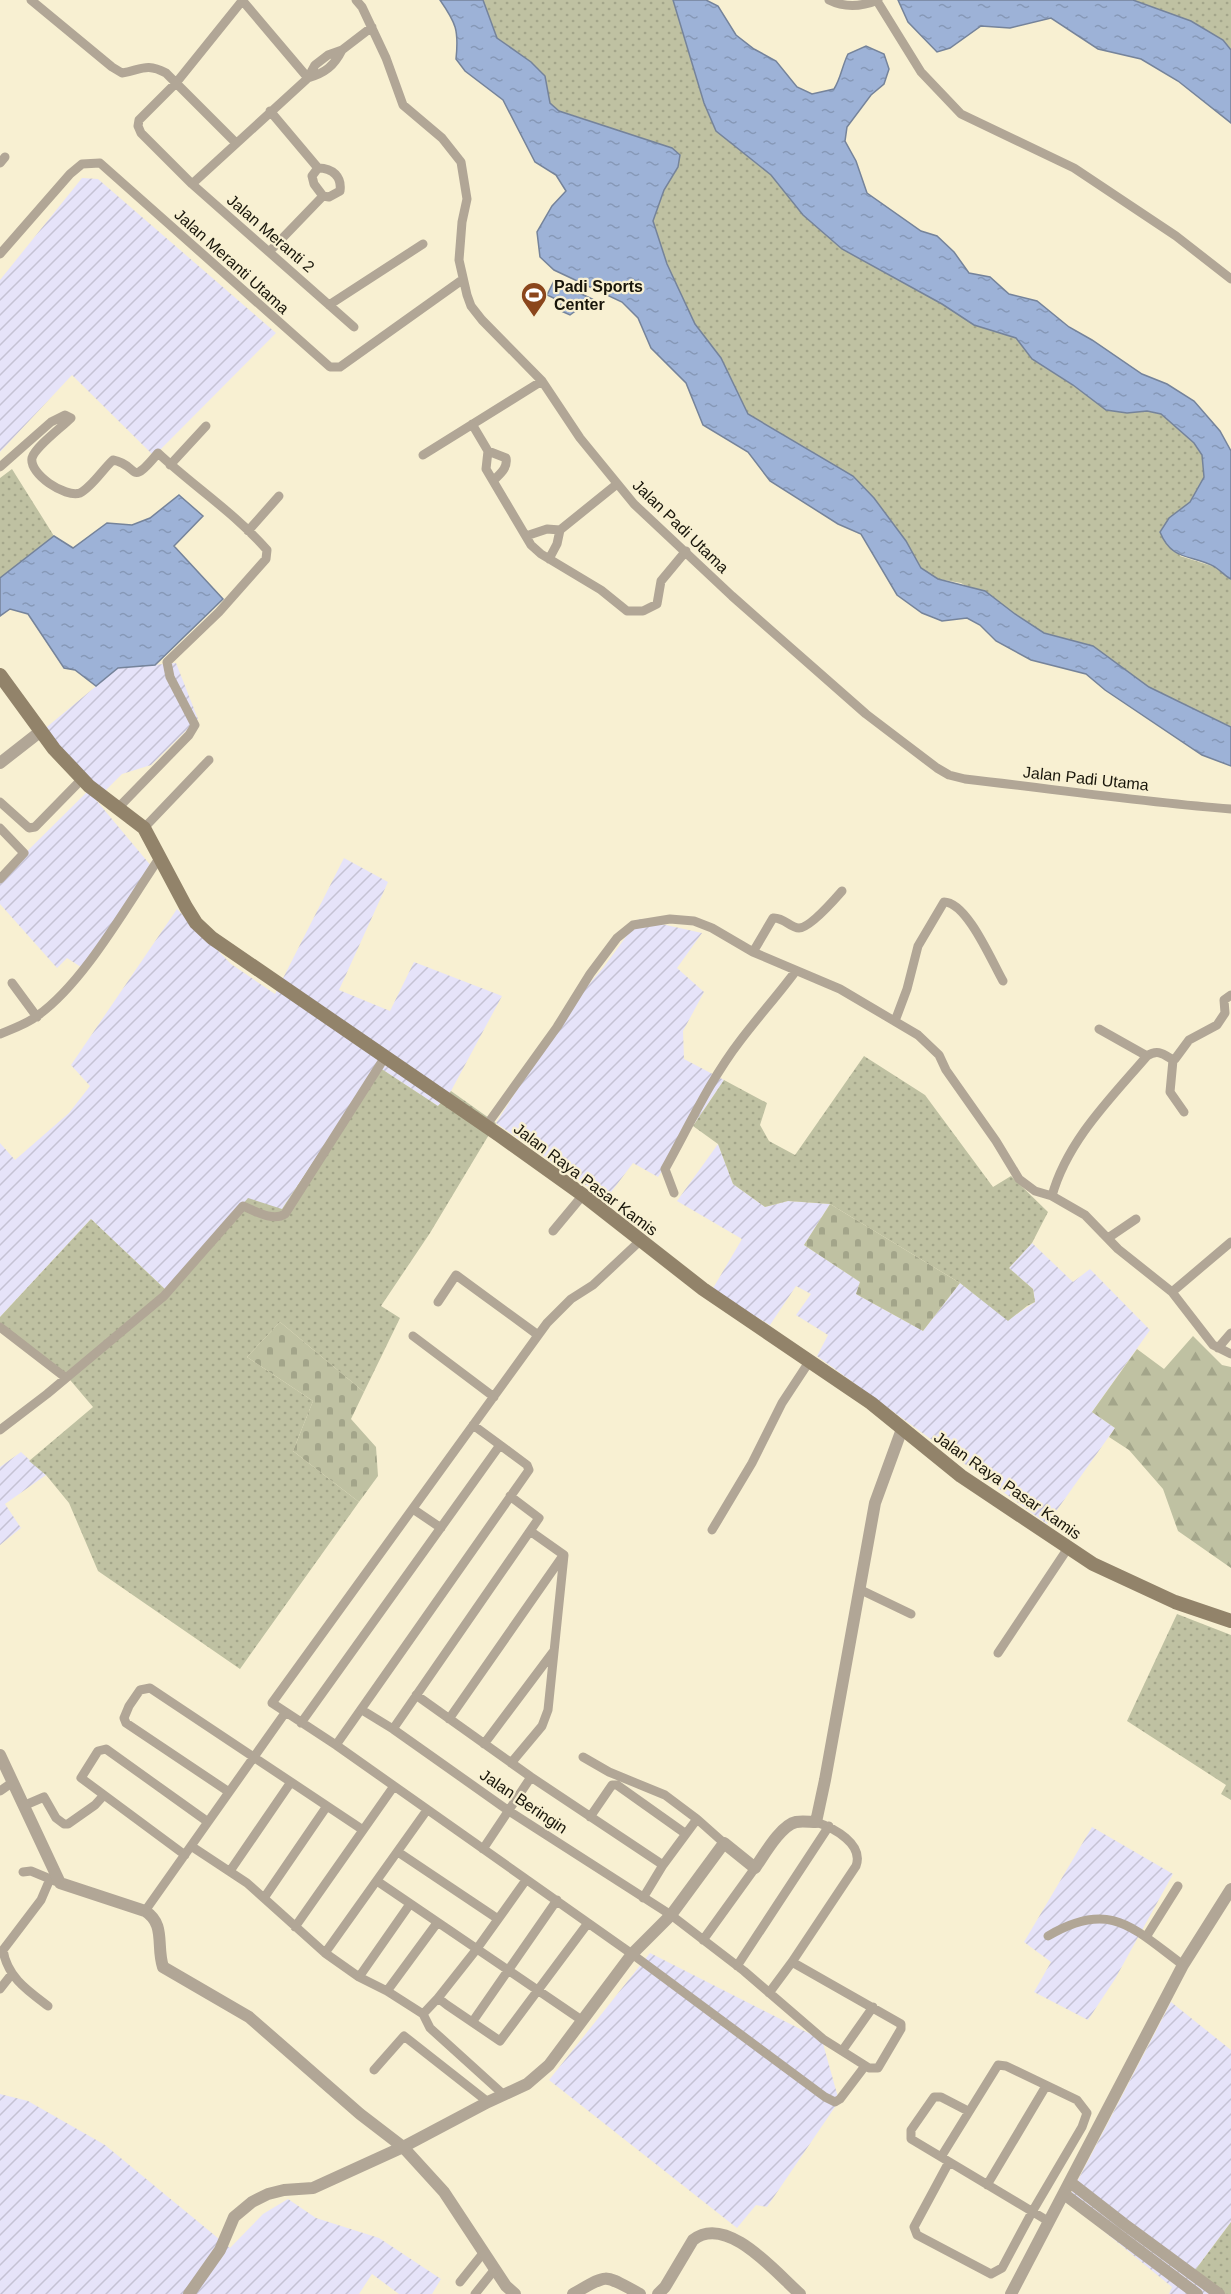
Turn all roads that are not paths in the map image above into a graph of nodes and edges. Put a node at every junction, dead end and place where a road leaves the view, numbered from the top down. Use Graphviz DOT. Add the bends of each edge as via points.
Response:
graph roads {
  1 [pos="31,0"];
  2 [pos="356,0"];
  3 [pos="829,0"];
  4 [pos="878,0"];
  5 [pos="242,1"];
  6 [pos="43,4"];
  7 [pos="372,27"];
  8 [pos="308,78"];
  9 [pos="176,83"];
  10 [pos="270,111"];
  11 [pos="235,142"];
  12 [pos="318,168"];
  13 [pos="192,184"];
  14 [pos="323,196"];
  15 [pos="423,244"];
  16 [pos="269,252"];
  17 [pos="0,253"];
  18 [pos="1231,279"];
  19 [pos="462,280"];
  20 [pos="329,305"];
  21 [pos="354,327"];
  22 [pos="542,381"];
  23 [pos="472,424"];
  24 [pos="206,426"];
  25 [pos="488,451"];
  26 [pos="423,455"];
  27 [pos="170,465"];
  28 [pos="0,467"];
  29 [pos="494,480"];
  30 [pos="616,484"];
  31 [pos="279,496"];
  32 [pos="560,530"];
  33 [pos="248,531"];
  34 [pos="526,536"];
  35 [pos="686,551"];
  36 [pos="549,559"];
  37 [pos="0,675"];
  38 [pos="41,731"];
  39 [pos="209,760"];
  40 [pos="0,763"];
  41 [pos="82,779"];
  42 [pos="0,802"];
  43 [pos="118,808"];
  44 [pos="1231,809"];
  45 [pos="0,828"];
  46 [pos="144,828"];
  47 [pos="160,857"];
  48 [pos="0,879"];
  49 [pos="842,891"];
  50 [pos="753,952"];
  51 [pos="795,972"];
  52 [pos="1003,981"];
  53 [pos="12,983"];
  54 [pos="1231,994"];
  55 [pos="37,1017"];
  56 [pos="895,1021"];
  57 [pos="1099,1029"];
  58 [pos="0,1034"];
  59 [pos="1148,1056"];
  60 [pos="385,1057"];
  61 [pos="1173,1060"];
  62 [pos="1184,1112"];
  63 [pos="486,1126"];
  64 [pos="674,1193"];
  65 [pos="583,1195"];
  66 [pos="1052,1196"];
  67 [pos="1136,1219"];
  68 [pos="552,1231"];
  69 [pos="1108,1238"];
  70 [pos="640,1240"];
  71 [pos="1231,1242"];
  72 [pos="1172,1292"];
  73 [pos="438,1302"];
  74 [pos="0,1327"];
  75 [pos="1231,1333"];
  76 [pos="538,1335"];
  77 [pos="413,1336"];
  78 [pos="1218,1348"];
  79 [pos="1231,1354"];
  80 [pos="809,1362"];
  81 [pos="66,1378"];
  82 [pos="494,1397"];
  83 [pos="473,1425"];
  84 [pos="902,1429"];
  85 [pos="0,1430"];
  86 [pos="500,1445"];
  87 [pos="510,1496"];
  88 [pos="413,1509"];
  89 [pos="441,1528"];
  90 [pos="712,1530"];
  91 [pos="531,1531"];
  92 [pos="1068,1548"];
  93 [pos="564,1555"];
  94 [pos="861,1590"];
  95 [pos="911,1614"];
  96 [pos="1231,1621"];
  97 [pos="553,1652"];
  98 [pos="998,1653"];
  99 [pos="416,1695"];
  100 [pos="362,1710"];
  101 [pos="285,1713"];
  102 [pos="449,1719"];
  103 [pos="301,1723"];
  104 [pos="393,1729"];
  105 [pos="484,1744"];
  106 [pos="336,1745"];
  107 [pos="0,1755"];
  108 [pos="254,1756"];
  109 [pos="583,1757"];
  110 [pos="512,1762"];
  111 [pos="531,1777"];
  112 [pos="13,1782"];
  113 [pos="291,1782"];
  114 [pos="394,1786"];
  115 [pos="0,1791"];
  116 [pos="229,1792"];
  117 [pos="104,1795"];
  118 [pos="23,1806"];
  119 [pos="327,1806"];
  120 [pos="427,1810"];
  121 [pos="509,1811"];
  122 [pos="590,1816"];
  123 [pos="697,1819"];
  124 [pos="208,1822"];
  125 [pos="816,1822"];
  126 [pos="829,1826"];
  127 [pos="363,1830"];
  128 [pos="686,1834"];
  129 [pos="724,1844"];
  130 [pos="191,1846"];
  131 [pos="483,1849"];
  132 [pos="398,1851"];
  133 [pos="185,1855"];
  134 [pos="663,1865"];
  135 [pos="755,1868"];
  136 [pos="230,1871"];
  137 [pos="23,1872"];
  138 [pos="526,1880"];
  139 [pos="55,1881"];
  140 [pos="377,1881"];
  141 [pos="1178,1886"];
  142 [pos="1231,1889"];
  143 [pos="264,1898"];
  144 [pos="643,1898"];
  145 [pos="557,1900"];
  146 [pos="410,1904"];
  147 [pos="145,1911"];
  148 [pos="670,1915"];
  149 [pos="498,1919"];
  150 [pos="437,1923"];
  151 [pos="588,1923"];
  152 [pos="295,1927"];
  153 [pos="1048,1936"];
  154 [pos="1146,1937"];
  155 [pos="703,1940"];
  156 [pos="476,1950"];
  157 [pos="325,1953"];
  158 [pos="632,1954"];
  159 [pos="792,1962"];
  160 [pos="1183,1965"];
  161 [pos="737,1966"];
  162 [pos="508,1971"];
  163 [pos="11,1975"];
  164 [pos="359,1977"];
  165 [pos="0,1989"];
  166 [pos="537,1989"];
  167 [pos="387,1991"];
  168 [pos="769,1993"];
  169 [pos="438,1998"];
  170 [pos="48,2006"];
  171 [pos="873,2007"];
  172 [pos="423,2014"];
  173 [pos="473,2021"];
  174 [pos="582,2021"];
  175 [pos="842,2051"];
  176 [pos="865,2066"];
  177 [pos="374,2070"];
  178 [pos="1046,2085"];
  179 [pos="504,2095"];
  180 [pos="488,2102"];
  181 [pos="968,2111"];
  182 [pos="404,2147"];
  183 [pos="945,2159"];
  184 [pos="1070,2182"];
  185 [pos="987,2184"];
  186 [pos="1064,2194"];
  187 [pos="1032,2212"];
  188 [pos="1048,2221"];
  189 [pos="484,2252"];
  190 [pos="495,2269"];
  191 [pos="460,2282"];
  192 [pos="189,2294"];
  193 [pos="475,2294"];
  194 [pos="515,2294"];
  195 [pos="574,2294"];
  196 [pos="640,2294"];
  197 [pos="658,2294"];
  198 [pos="799,2294"];
  199 [pos="1011,2294"];
  200 [pos="1197,2294"];
  201 [pos="1219,2294"];
  1 -- 6 [label="street"];
  2 -- 7 [label="street, Jalan Padi Utama"];
  3 -- 4 [label="street" via="861,5"];
  4 -- 18 [label="street" via="921,72 961,114 1074,168"];
  5 -- 8 [label="street"];
  5 -- 9 [label="street"];
  6 -- 9 [label="street" via="122,73 155,67"];
  7 -- 8 [label="street, Jalan Meranti Utama" via="315,65"];
  7 -- 19 [label="street, Jalan Padi Utama" via="403,105 442,138 461,162 466,199 459,260"];
  8 -- 10 [label="street, Jalan Meranti Utama"];
  9 -- 11 [label="street"];
  9 -- 13 [label="street, Jalan Meranti 2" via="139,120 138,126"];
  10 -- 11 [label="street, Jalan Meranti Utama"];
  10 -- 12 [label="street"];
  11 -- 13 [label="street, Jalan Meranti Utama"];
  12 -- 14 [label="street" via="312,176"];
  12 -- 14 [label="street" via="336,174 341,182 335,195"];
  13 -- 16 [label="street, Jalan Meranti 2"];
  14 -- 16 [label="street"];
  15 -- 20 [label="street"];
  16 -- 20 [label="street, Jalan Meranti 2"];
  17 -- 19 [label="street, Jalan Meranti Utama" via="70,174 82,164 100,163 330,367 340,367"];
  19 -- 22 [label="street, Jalan Padi Utama" via="471,306 482,321"];
  20 -- 21 [label="street, Jalan Meranti 2"];
  22 -- 23 [label="street"];
  22 -- 30 [label="street, Jalan Padi Utama"];
  23 -- 25 [label="street"];
  23 -- 26 [label="street"];
  24 -- 27 [label="street"];
  25 -- 29 [label="street" via="486,469"];
  25 -- 29 [label="street" via="506,458 507,463"];
  27 -- 28 [label="street" via="158,453 142,471 134,473 113,460 80,492 56,488 36,470 32,457 70,418 65,415 51,422"];
  27 -- 33 [label="street"];
  29 -- 34 [label="street"];
  30 -- 32 [label="street"];
  30 -- 35 [label="street, Jalan Padi Utama"];
  31 -- 33 [label="street"];
  32 -- 34 [label="street" via="547,529"];
  32 -- 36 [label="street"];
  33 -- 43 [label="street" via="268,556 219,612 167,662 194,728"];
  34 -- 36 [label="street"];
  35 -- 36 [label="street" via="661,581 657,604 635,612"];
  35 -- 44 [label="street, Jalan Padi Utama" via="866,714 919,756 950,774 1066,793"];
  37 -- 38 [label="main road, Jalan Raya Pasar Kamis"];
  38 -- 40 [label="street"];
  38 -- 41 [label="main road, Jalan Raya Pasar Kamis"];
  39 -- 46 [label="street"];
  41 -- 42 [label="street" via="35,827 23,825"];
  41 -- 43 [label="main road, Jalan Raya Pasar Kamis"];
  43 -- 46 [label="main road, Jalan Raya Pasar Kamis"];
  45 -- 48 [label="street" via="24,854"];
  46 -- 47 [label="main road, Jalan Raya Pasar Kamis"];
  47 -- 55 [label="street" via="87,965"];
  47 -- 60 [label="main road, Jalan Raya Pasar Kamis" via="196,923 212,938"];
  49 -- 50 [label="street" via="803,927 773,918"];
  50 -- 51 [label="street"];
  50 -- 63 [label="street" via="694,921 670,919 633,925 617,938 590,974"];
  51 -- 56 [label="street" via="840,989"];
  51 -- 64 [label="street" via="739,1042 703,1099 666,1169"];
  52 -- 56 [label="street" via="969,920 944,902 918,946"];
  53 -- 55 [label="street"];
  54 -- 61 [label="street" via="1224,1000 1225,1013 1217,1025 1189,1040"];
  55 -- 58 [label="street"];
  56 -- 66 [label="street" via="934,1048 1019,1179 1035,1191"];
  57 -- 59 [label="street"];
  59 -- 61 [label="street" via="1160,1052"];
  59 -- 66 [label="street" via="1077,1143"];
  60 -- 63 [label="main road, Jalan Raya Pasar Kamis"];
  60 -- 81 [label="street" via="285,1214 274,1217 243,1206 164,1296"];
  61 -- 62 [label="street" via="1170,1092"];
  63 -- 65 [label="main road, Jalan Raya Pasar Kamis"];
  65 -- 68 [label="street"];
  65 -- 70 [label="main road, Jalan Raya Pasar Kamis"];
  66 -- 69 [label="street" via="1084,1215"];
  67 -- 69 [label="street"];
  69 -- 72 [label="street"];
  70 -- 76 [label="street" via="593,1285 561,1308"];
  70 -- 80 [label="main road, Jalan Raya Pasar Kamis"];
  71 -- 72 [label="street"];
  72 -- 78 [label="street"];
  73 -- 76 [label="street" via="456,1275"];
  74 -- 81 [label="street"];
  75 -- 78 [label="street"];
  76 -- 82 [label="street"];
  77 -- 82 [label="street"];
  78 -- 79 [label="street"];
  80 -- 84 [label="main road, Jalan Raya Pasar Kamis" via="871,1402"];
  80 -- 90 [label="street"];
  81 -- 85 [label="street"];
  82 -- 83 [label="street"];
  83 -- 86 [label="street"];
  83 -- 88 [label="street"];
  84 -- 92 [label="main road, Jalan Raya Pasar Kamis" via="961,1476"];
  84 -- 94 [label="street" via="875,1503"];
  86 -- 87 [label="street" via="529,1467"];
  86 -- 89 [label="street"];
  87 -- 91 [label="street" via="539,1518"];
  87 -- 100 [label="street"];
  88 -- 89 [label="street"];
  88 -- 101 [label="street" via="272,1703"];
  89 -- 103 [label="street"];
  91 -- 93 [label="street"];
  91 -- 99 [label="street"];
  92 -- 96 [label="main road, Jalan Raya Pasar Kamis" via="1130,1582"];
  92 -- 98 [label="street"];
  93 -- 97 [label="street"];
  93 -- 102 [label="street"];
  94 -- 95 [label="street"];
  94 -- 125 [label="street"];
  97 -- 105 [label="street"];
  97 -- 110 [label="street" via="546,1718"];
  99 -- 102 [label="street"];
  99 -- 104 [label="street"];
  100 -- 104 [label="street, Jalan Beringin"];
  100 -- 106 [label="street"];
  101 -- 103 [label="street"];
  101 -- 108 [label="street"];
  102 -- 105 [label="street"];
  103 -- 106 [label="street"];
  104 -- 121 [label="street, Jalan Beringin"];
  105 -- 110 [label="street"];
  106 -- 114 [label="street"];
  107 -- 112 [label="street"];
  108 -- 113 [label="street"];
  108 -- 116 [label="street"];
  108 -- 116 [label="street" via="150,1688 140,1690 124,1715 126,1723"];
  109 -- 123 [label="street" via="665,1796"];
  110 -- 111 [label="street"];
  111 -- 121 [label="street"];
  111 -- 122 [label="street"];
  112 -- 115 [label="street"];
  112 -- 118 [label="street"];
  113 -- 119 [label="street"];
  113 -- 136 [label="street"];
  114 -- 120 [label="street"];
  114 -- 127 [label="street"];
  116 -- 124 [label="street"];
  117 -- 118 [label="street" via="68,1824 60,1822 44,1797"];
  117 -- 124 [label="street" via="81,1778 102,1748"];
  117 -- 133 [label="street"];
  118 -- 139 [label="street"];
  119 -- 127 [label="street"];
  119 -- 143 [label="street"];
  120 -- 131 [label="street"];
  120 -- 132 [label="street"];
  121 -- 131 [label="street"];
  121 -- 144 [label="street, Jalan Beringin"];
  122 -- 128 [label="street" via="612,1785 617,1785"];
  122 -- 134 [label="street"];
  123 -- 128 [label="street"];
  123 -- 129 [label="street"];
  124 -- 130 [label="street"];
  125 -- 126 [label="street"];
  125 -- 135 [label="street" via="789,1825"];
  126 -- 159 [label="street" via="856,1848 859,1858"];
  126 -- 161 [label="street"];
  127 -- 152 [label="street"];
  128 -- 134 [label="street"];
  129 -- 135 [label="street"];
  129 -- 148 [label="street"];
  130 -- 133 [label="street"];
  130 -- 136 [label="street"];
  131 -- 138 [label="street"];
  132 -- 140 [label="street"];
  132 -- 149 [label="street"];
  133 -- 147 [label="street"];
  134 -- 144 [label="street"];
  135 -- 155 [label="street"];
  136 -- 143 [label="street"];
  137 -- 139 [label="street" via="31,1871"];
  138 -- 145 [label="street"];
  138 -- 149 [label="street"];
  139 -- 147 [label="street"];
  139 -- 163 [label="street" via="3,1950"];
  140 -- 146 [label="street"];
  140 -- 157 [label="street"];
  141 -- 154 [label="street"];
  142 -- 160 [label="street"];
  143 -- 152 [label="street"];
  144 -- 148 [label="street, Jalan Beringin"];
  145 -- 151 [label="street"];
  145 -- 162 [label="street"];
  146 -- 150 [label="street"];
  146 -- 164 [label="street"];
  147 -- 182 [label="street" via="157,1920 163,1967 249,2017"];
  148 -- 155 [label="street, Jalan Beringin"];
  148 -- 158 [label="street"];
  149 -- 156 [label="street"];
  150 -- 156 [label="street"];
  150 -- 167 [label="street"];
  151 -- 158 [label="street"];
  151 -- 166 [label="street"];
  152 -- 157 [label="street"];
  153 -- 154 [label="street" via="1079,1922 1112,1919"];
  154 -- 160 [label="street"];
  155 -- 161 [label="street, Jalan Beringin"];
  156 -- 162 [label="street"];
  156 -- 169 [label="street"];
  157 -- 164 [label="street"];
  158 -- 174 [label="street"];
  158 -- 176 [label="street" via="835,2102"];
  159 -- 168 [label="street"];
  159 -- 171 [label="street"];
  160 -- 184 [label="street"];
  161 -- 168 [label="street, Jalan Beringin"];
  162 -- 166 [label="street"];
  162 -- 173 [label="street"];
  163 -- 165 [label="street"];
  163 -- 170 [label="street"];
  164 -- 167 [label="street"];
  166 -- 173 [label="street" via="500,2041"];
  166 -- 174 [label="street"];
  167 -- 172 [label="street"];
  168 -- 175 [label="street, Jalan Beringin"];
  169 -- 172 [label="street"];
  169 -- 173 [label="street"];
  171 -- 175 [label="street"];
  171 -- 176 [label="street" via="898,2021 901,2029 878,2068"];
  172 -- 179 [label="street" via="430,2028"];
  174 -- 179 [label="street" via="537,2077"];
  175 -- 176 [label="street, Jalan Beringin"];
  177 -- 180 [label="street" via="404,2036"];
  178 -- 181 [label="street" via="998,2065"];
  178 -- 185 [label="street"];
  178 -- 187 [label="street" via="1077,2100 1087,2119"];
  179 -- 180 [label="street"];
  180 -- 182 [label="street"];
  181 -- 183 [label="street"];
  181 -- 183 [label="street" via="934,2097 911,2130 911,2139"];
  182 -- 189 [label="street" via="444,2192"];
  182 -- 192 [label="street" via="313,2188 284,2190 252,2202 234,2217 220,2250"];
  183 -- 185 [label="street"];
  183 -- 187 [label="street" via="914,2227 917,2235 992,2274 1002,2268"];
  184 -- 186 [label="street"];
  184 -- 201 [label="street"];
  185 -- 187 [label="street"];
  186 -- 188 [label="street"];
  186 -- 200 [label="street"];
  187 -- 188 [label="street"];
  188 -- 199 [label="street"];
  189 -- 190 [label="street"];
  189 -- 191 [label="street"];
  190 -- 193 [label="street"];
  190 -- 194 [label="street"];
  195 -- 196 [label="street" via="608,2277"];
  197 -- 198 [label="street" via="693,2240 707,2234 743,2244"];
}
